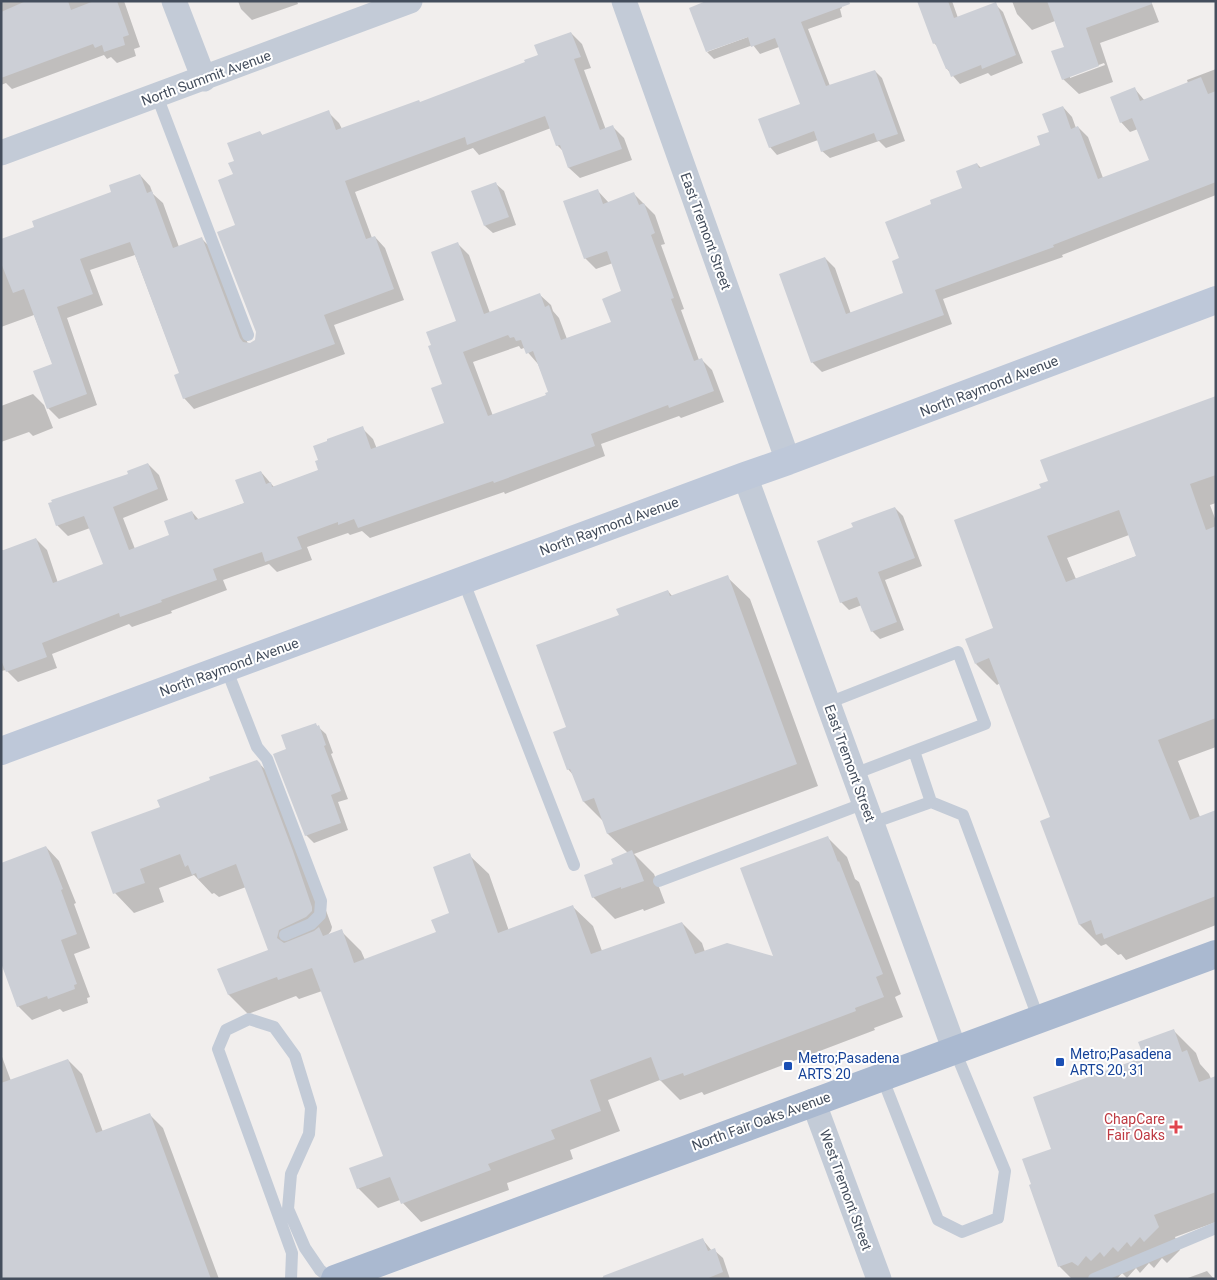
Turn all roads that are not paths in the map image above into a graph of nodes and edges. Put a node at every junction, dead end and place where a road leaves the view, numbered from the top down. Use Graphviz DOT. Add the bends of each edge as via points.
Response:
graph roads {
  1 [pos="174,1"];
  2 [pos="410,1"];
  3 [pos="624,1"];
  4 [pos="204,79"];
  5 [pos="157,96"];
  6 [pos="1,153"];
  7 [pos="1216,300"];
  8 [pos="248,336"];
  9 [pos="788,461"];
  10 [pos="744,476"];
  11 [pos="463,580"];
  12 [pos="226,668"];
  13 [pos="828,702"];
  14 [pos="1,751"];
  15 [pos="914,751"];
  16 [pos="854,774"];
  17 [pos="932,802"];
  18 [pos="868,813"];
  19 [pos="574,865"];
  20 [pos="659,881"];
  21 [pos="285,935"];
  22 [pos="1216,954"];
  23 [pos="1039,1020"];
  24 [pos="955,1051"];
  25 [pos="882,1077"];
  26 [pos="813,1101"];
  27 [pos="1216,1228"];
  28 [pos="291,1279"];
  29 [pos="333,1279"];
  30 [pos="879,1279"];
  31 [pos="1094,1279"];
  1 -- 4 [label="street"];
  2 -- 4 [label="street, North Summit Avenue"];
  3 -- 9 [label="street, East Tremont Street"];
  4 -- 5 [label="street, North Summit Avenue"];
  5 -- 6 [label="street, North Summit Avenue"];
  5 -- 8 [label="lane"];
  7 -- 9 [label="street, North Raymond Avenue"];
  9 -- 10 [label="street, North Raymond Avenue"];
  10 -- 11 [label="street, North Raymond Avenue"];
  10 -- 13 [label="street, East Tremont Street"];
  11 -- 12 [label="street, North Raymond Avenue"];
  11 -- 19 [label="lane"];
  12 -- 14 [label="street, North Raymond Avenue"];
  12 -- 21 [label="lane" via="256,748 267,759 321,901 320,915 311,924"];
  13 -- 15 [label="lane" via="958,652 985,724"];
  13 -- 16 [label="street, East Tremont Street"];
  15 -- 16 [label="lane"];
  15 -- 17 [label="lane"];
  16 -- 18 [label="street, East Tremont Street"];
  17 -- 18 [label="lane"];
  17 -- 23 [label="lane" via="962,815"];
  18 -- 20 [label="lane"];
  18 -- 24 [label="street, East Tremont Street"];
  22 -- 23 [label="main road, North Fair Oaks Avenue"];
  23 -- 24 [label="main road, North Fair Oaks Avenue"];
  24 -- 25 [label="main road, North Fair Oaks Avenue"];
  24 -- 25 [label="lane" via="1005,1171 998,1218 962,1232 938,1220"];
  25 -- 26 [label="main road, North Fair Oaks Avenue"];
  26 -- 29 [label="main road, North Fair Oaks Avenue"];
  26 -- 30 [label="street, West Tremont Street"];
  27 -- 31 [label="lane"];
  28 -- 29 [label="lane" via="292,1253 218,1049 226,1030 249,1019 274,1027 295,1056 311,1108 309,1134 292,1174 288,1209 305,1248 320,1270"];
}
